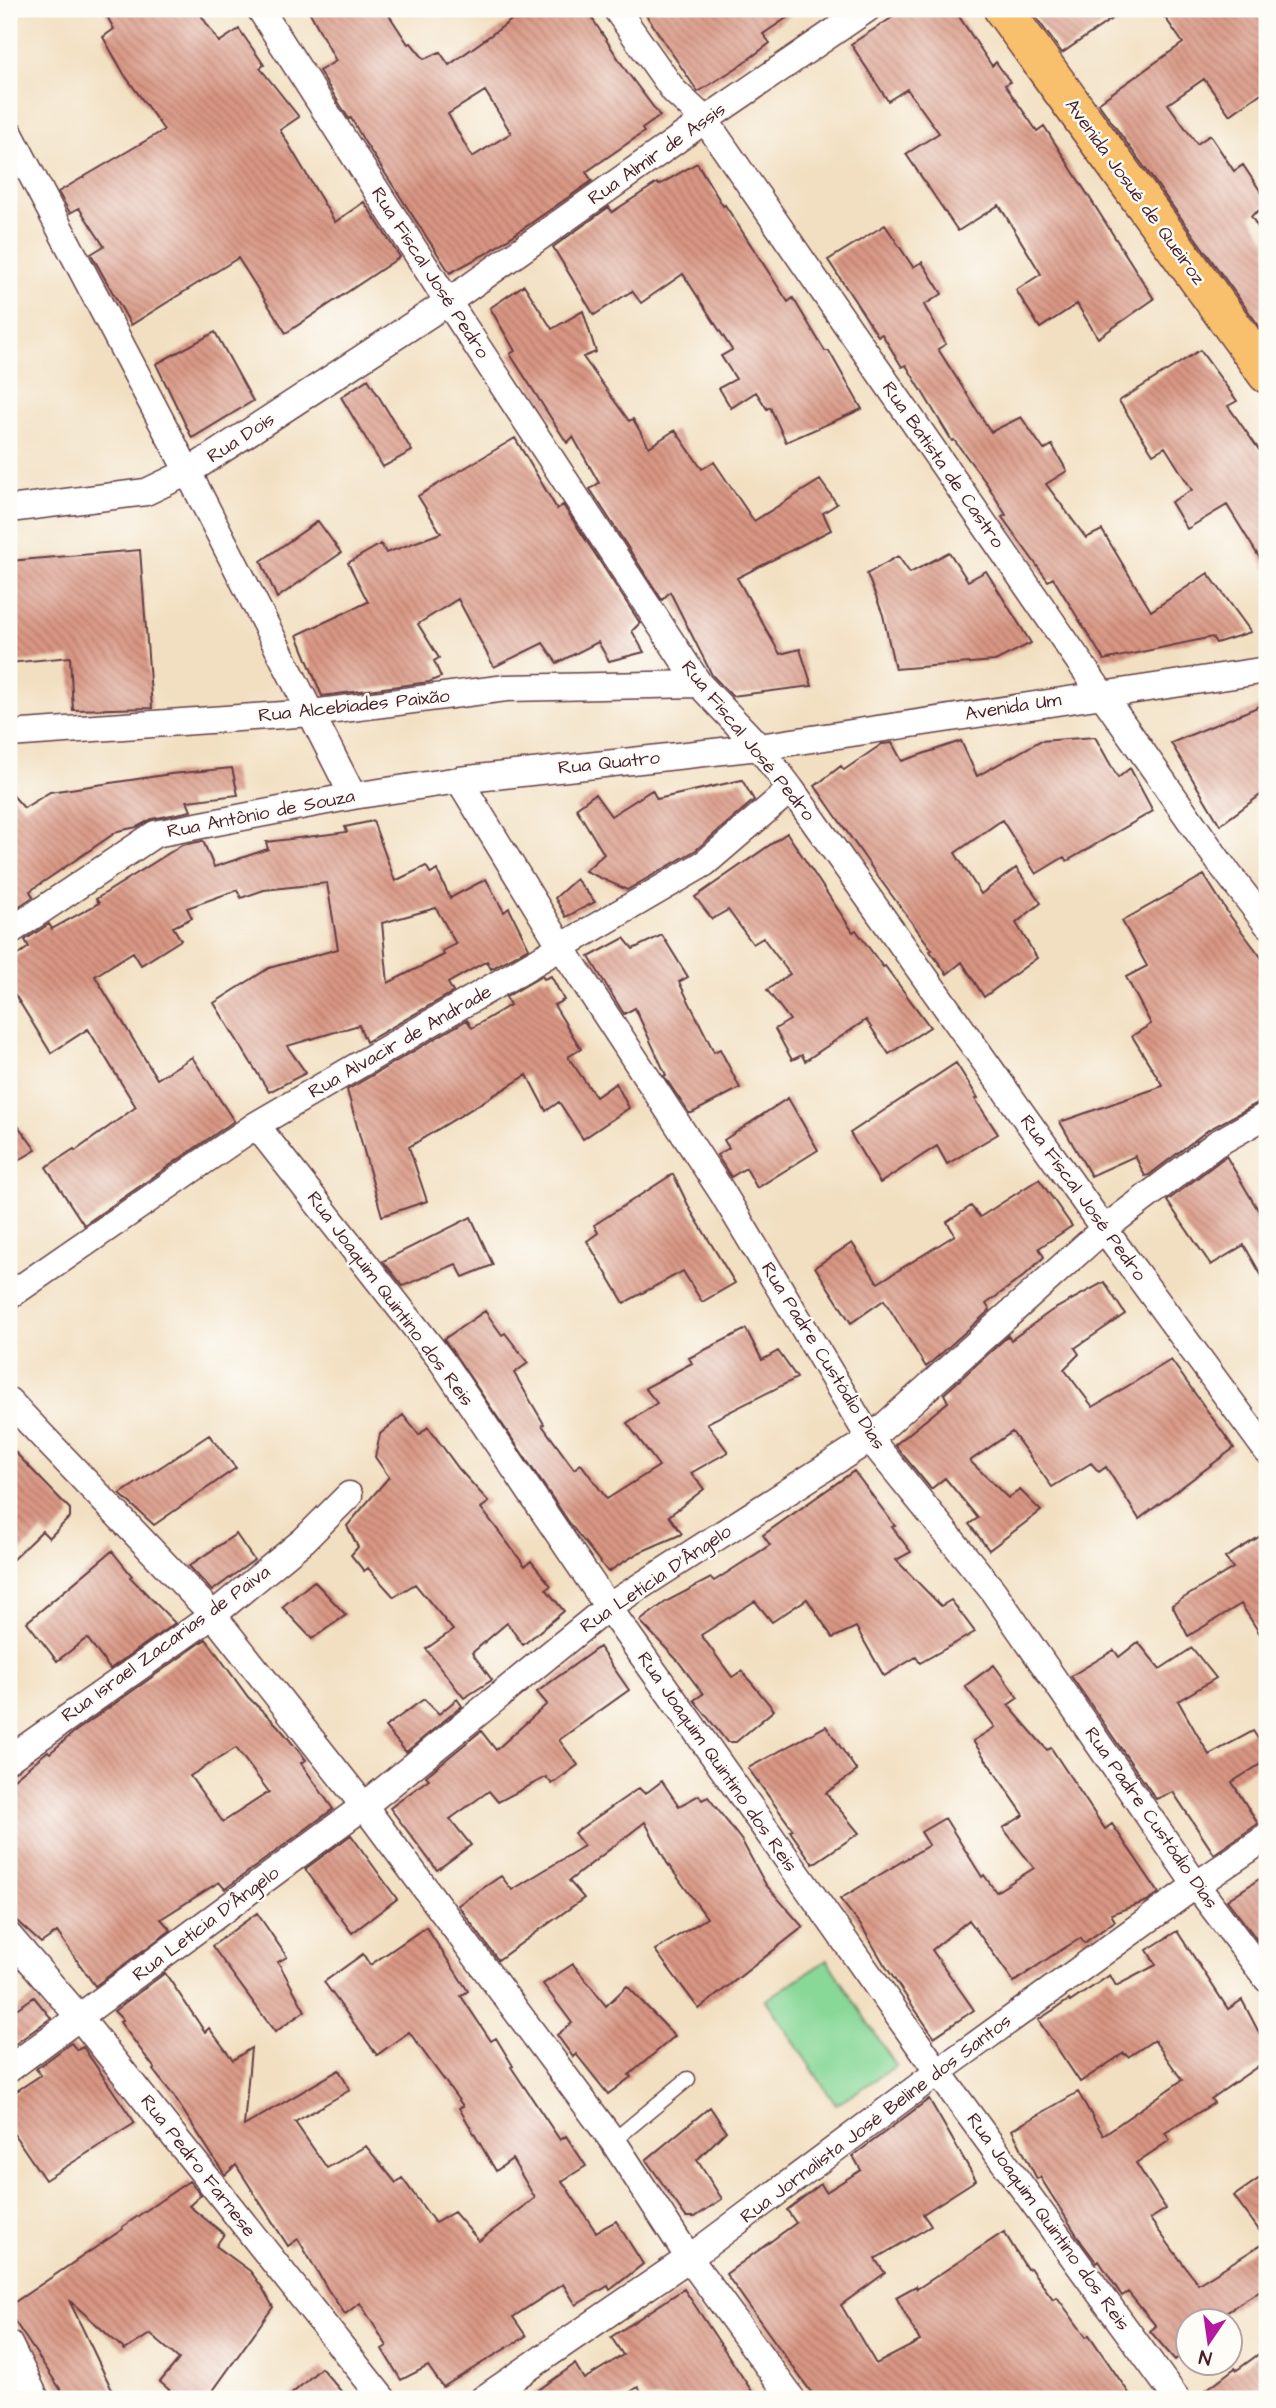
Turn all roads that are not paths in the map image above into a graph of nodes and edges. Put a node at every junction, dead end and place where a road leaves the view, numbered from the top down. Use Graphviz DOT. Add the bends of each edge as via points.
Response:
graph roads {
  1 [pos="260,9"];
  2 [pos="616,9"];
  3 [pos="867,9"];
  4 [pos="1003,9"];
  5 [pos="705,120"];
  6 [pos="9,132"];
  7 [pos="448,302"];
  8 [pos="1267,374"];
  9 [pos="188,472"];
  10 [pos="9,509"];
  11 [pos="1267,670"];
  12 [pos="699,684"];
  13 [pos="1101,694"];
  14 [pos="312,713"];
  15 [pos="9,734"];
  16 [pos="759,747"];
  17 [pos="459,780"];
  18 [pos="791,789"];
  19 [pos="353,796"];
  20 [pos="1267,924"];
  21 [pos="9,932"];
  22 [pos="562,948"];
  23 [pos="1267,1115"];
  24 [pos="256,1125"];
  25 [pos="1104,1229"];
  26 [pos="9,1296"];
  27 [pos="9,1401"];
  28 [pos="870,1439"];
  29 [pos="1267,1451"];
  30 [pos="349,1495"];
  31 [pos="608,1607"];
  32 [pos="213,1615"];
  33 [pos="9,1759"];
  34 [pos="364,1806"];
  35 [pos="1267,1837"];
  36 [pos="1196,1885"];
  37 [pos="9,1936"];
  38 [pos="1267,1979"];
  39 [pos="80,2018"];
  40 [pos="9,2069"];
  41 [pos="938,2072"];
  42 [pos="688,2079"];
  43 [pos="613,2141"];
  44 [pos="689,2258"];
  45 [pos="9,2344"];
  46 [pos="36,2399"];
  47 [pos="383,2399"];
  48 [pos="484,2399"];
  49 [pos="792,2399"];
  50 [pos="1177,2399"];
  1 -- 7 [label="street, Rua Fiscal José Pedro"];
  2 -- 5 [label="street, Rua Batista de Castro" via="674,90"];
  3 -- 5 [label="street, Rua Almir de Assis"];
  4 -- 8 [label="main road, Avenida Josué de Queiroz"];
  5 -- 7 [label="street, Rua Almir de Assis"];
  5 -- 13 [label="street, Rua Batista de Castro"];
  6 -- 9 [label="street"];
  7 -- 9 [label="street, Rua Dois"];
  7 -- 12 [label="street, Rua Fiscal José Pedro"];
  9 -- 10 [label="street, Rua Dois" via="146,492"];
  9 -- 14 [label="street"];
  11 -- 13 [label="street, Avenida Um"];
  12 -- 14 [label="street, Rua Alcebíades Paixão" via="506,688"];
  12 -- 16 [label="street, Rua Fiscal José Pedro"];
  13 -- 16 [label="street, Avenida Um"];
  13 -- 20 [label="street, Rua Batista de Castro"];
  14 -- 15 [label="street, Rua Alcebíades Paixão"];
  14 -- 19 [label="street"];
  16 -- 17 [label="street, Rua Quatro"];
  16 -- 18 [label="street, Rua Fiscal José Pedro"];
  17 -- 19 [label="street, Rua Antônio de Souza"];
  17 -- 22 [label="street, Rua Padre Custódio Dias"];
  18 -- 22 [label="street, Rua Alvacir de Andrade" via="705,863"];
  18 -- 25 [label="street, Rua Fiscal José Pedro"];
  19 -- 21 [label="street, Rua Antônio de Souza" via="155,834"];
  22 -- 24 [label="street, Rua Alvacir de Andrade"];
  22 -- 28 [label="street, Rua Padre Custódio Dias" via="722,1192"];
  23 -- 25 [label="street, Rua Letícia D'Ângelo" via="1216,1144"];
  24 -- 26 [label="street, Rua Alvacir de Andrade"];
  24 -- 31 [label="street, Rua Joaquim Quintino dos Reis" via="442,1360"];
  25 -- 28 [label="street, Rua Letícia D'Ângelo"];
  25 -- 29 [label="street, Rua Fiscal José Pedro"];
  27 -- 32 [label="street"];
  28 -- 31 [label="street, Rua Letícia D'Ângelo"];
  28 -- 36 [label="street, Rua Padre Custódio Dias" via="993,1591"];
  30 -- 32 [label="street, Rua Israel Zacarias de Paiva" via="304,1540"];
  31 -- 34 [label="street, Rua Letícia D'Ângelo"];
  31 -- 41 [label="street, Rua Joaquim Quintino dos Reis"];
  32 -- 33 [label="street, Rua Israel Zacarias de Paiva"];
  32 -- 34 [label="street"];
  34 -- 39 [label="street, Rua Letícia D'Ângelo"];
  34 -- 43 [label="street"];
  35 -- 36 [label="street, Rua Jornalista José Beline dos Santos"];
  36 -- 38 [label="street, Rua Padre Custódio Dias"];
  36 -- 41 [label="street, Rua Jornalista José Beline dos Santos"];
  37 -- 39 [label="street, Rua Pedro Farnese"];
  39 -- 40 [label="street, Rua Letícia D'Ângelo"];
  39 -- 47 [label="street, Rua Pedro Farnese"];
  41 -- 44 [label="street, Rua Jornalista José Beline dos Santos"];
  41 -- 50 [label="street, Rua Joaquim Quintino dos Reis"];
  42 -- 43 [label="lane"];
  43 -- 44 [label="street"];
  44 -- 48 [label="street, Rua Jornalista José Beline dos Santos"];
  44 -- 49 [label="street"];
  45 -- 46 [label="street"];
}
